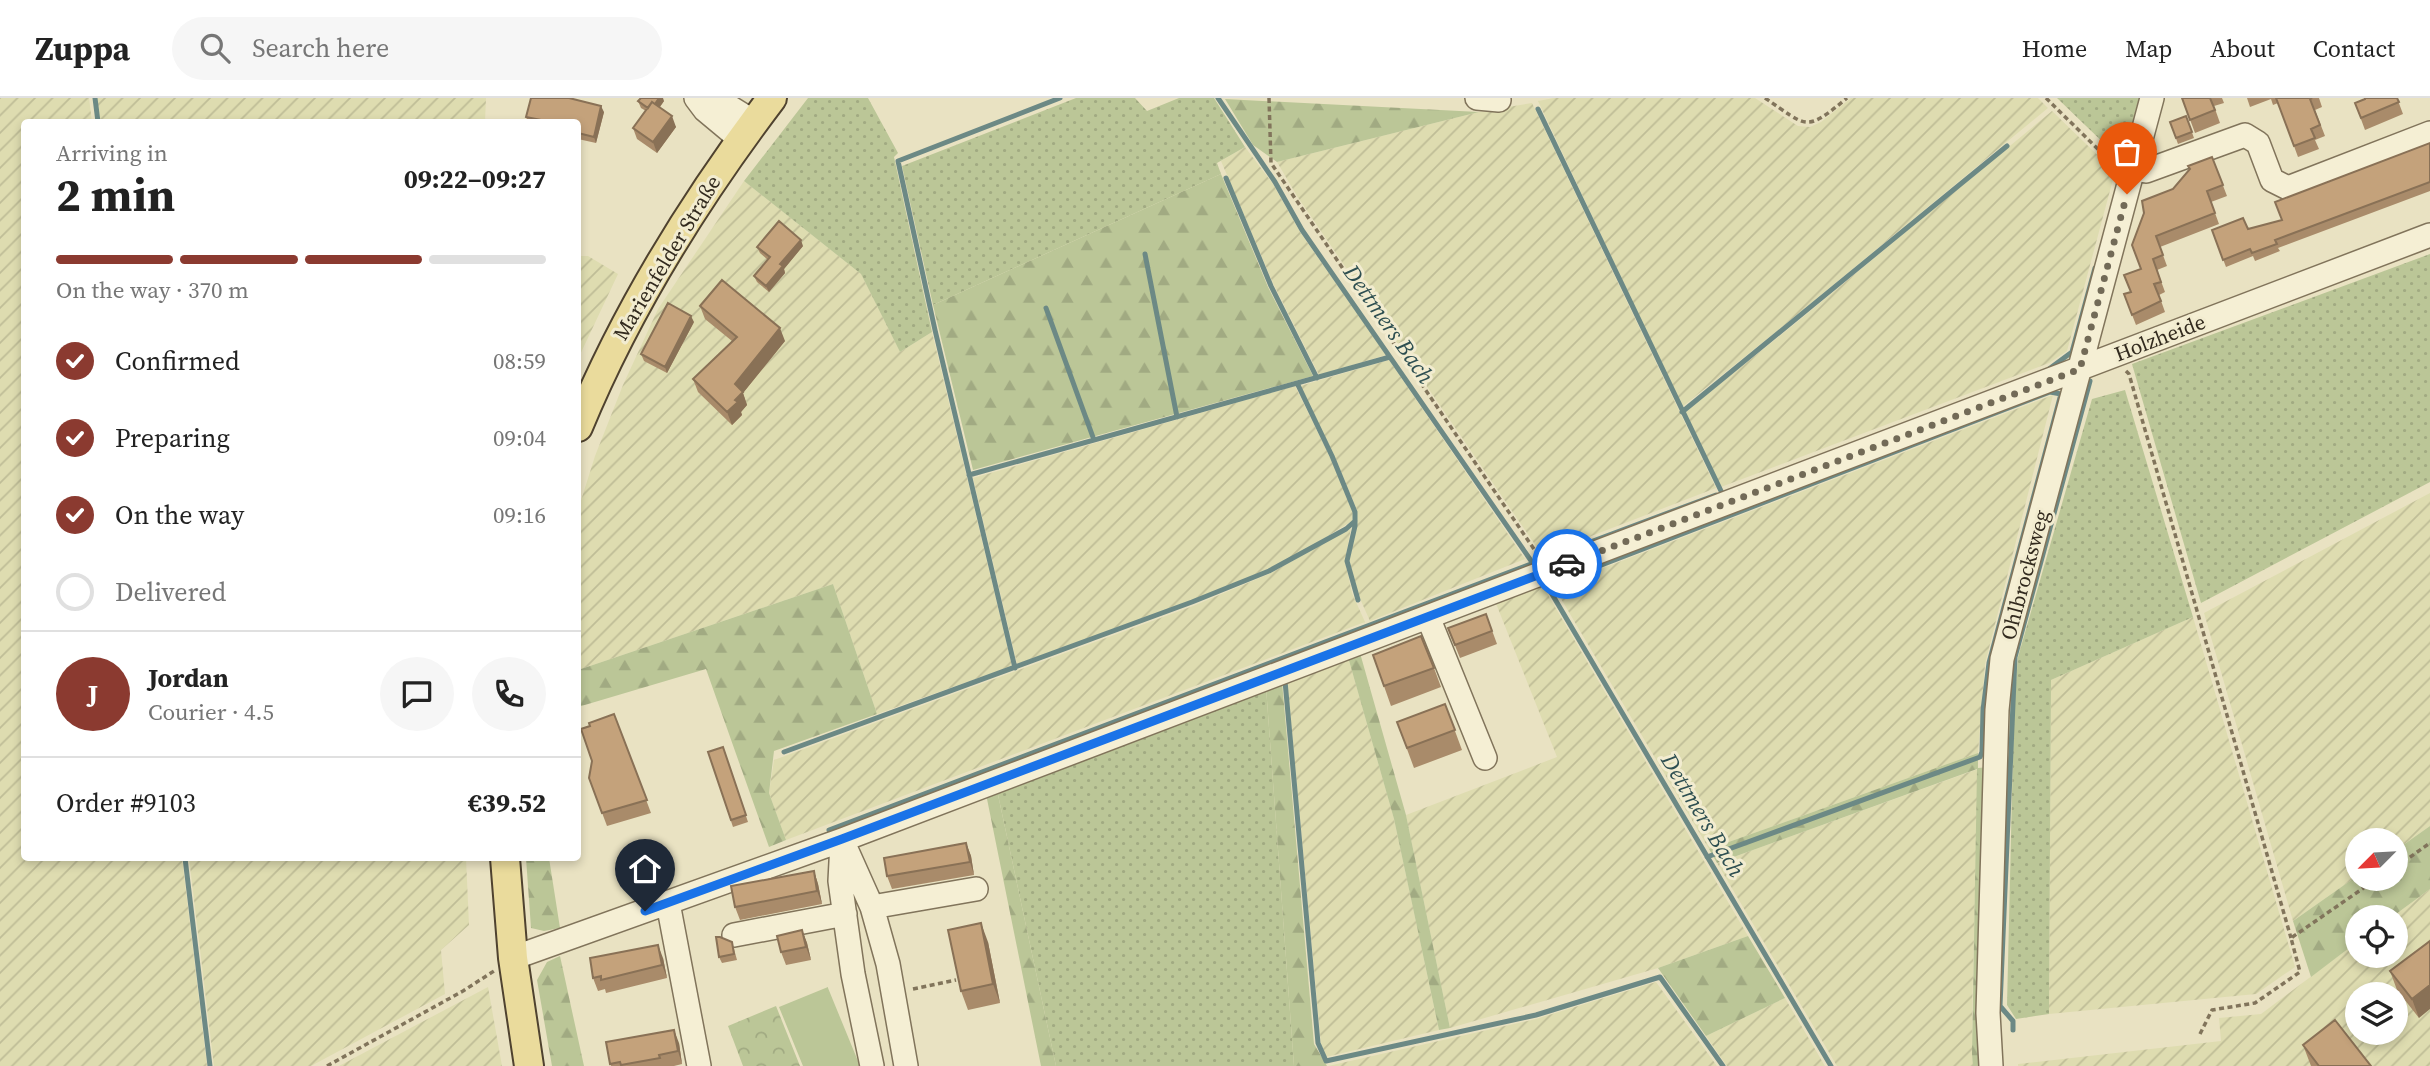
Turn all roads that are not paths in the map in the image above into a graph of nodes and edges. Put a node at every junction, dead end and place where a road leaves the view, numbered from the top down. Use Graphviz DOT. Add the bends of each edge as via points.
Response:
graph roads {
  1 [pos="696,98"];
  2 [pos="715,98"];
  3 [pos="772,98"];
  4 [pos="2152,98"];
  5 [pos="747,131"];
  6 [pos="2430,133"];
  7 [pos="2133,169"];
  8 [pos="2430,235"];
  9 [pos="2080,369"];
  10 [pos="581,420"];
  11 [pos="1428,617"];
  12 [pos="1485,758"];
  13 [pos="842,839"];
  14 [pos="505,861"];
  15 [pos="976,889"];
  16 [pos="668,904"];
  17 [pos="872,907"];
  18 [pos="845,914"];
  19 [pos="734,935"];
  20 [pos="513,958"];
  21 [pos="529,1066"];
  22 [pos="699,1066"];
  23 [pos="872,1066"];
  24 [pos="906,1066"];
  25 [pos="1991,1066"];
  1 -- 5 [label="street" via="715,119"];
  2 -- 5 [label="street"];
  3 -- 5 [label="main road, Marienfelder Straße"];
  4 -- 7 [label="street, Ohlbrocksweg"];
  5 -- 10 [label="main road, Marienfelder Straße" via="640,294"];
  6 -- 7 [label="street" via="2288,188 2272,180 2258,143 2245,135 2146,171"];
  7 -- 9 [label="street, Ohlbrocksweg"];
  8 -- 9 [label="street, Holzheide"];
  9 -- 11 [label="street, Holzheide"];
  9 -- 25 [label="street, Ohlbrocksweg" via="2002,659 1988,1000"];
  11 -- 12 [label="street"];
  11 -- 13 [label="street, Holzheide"];
  13 -- 16 [label="street, Holzheide"];
  13 -- 17 [label="street"];
  13 -- 18 [label="street" via="839,881"];
  14 -- 20 [label="main road"];
  15 -- 17 [label="street"];
  16 -- 20 [label="street, Holzheide"];
  16 -- 22 [label="street"];
  17 -- 24 [label="street" via="888,964"];
  18 -- 19 [label="street"];
  18 -- 23 [label="street"];
  20 -- 21 [label="main road"];
}
